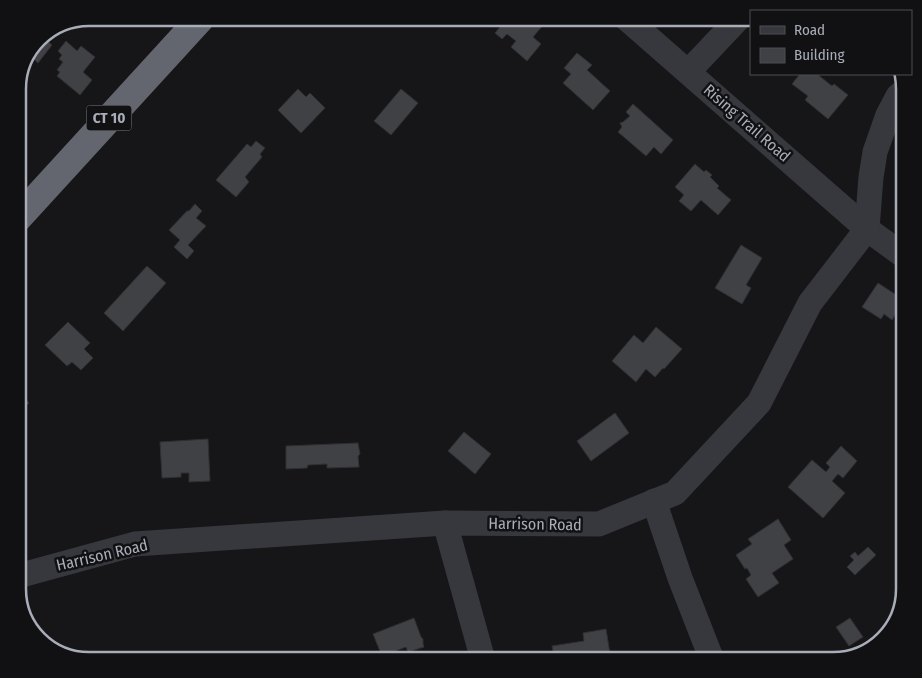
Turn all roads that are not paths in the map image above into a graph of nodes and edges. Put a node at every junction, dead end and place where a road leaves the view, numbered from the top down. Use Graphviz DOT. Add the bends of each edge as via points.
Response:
graph roads {
  1 [pos="194,26"];
  2 [pos="635,26"];
  3 [pos="731,26"];
  4 [pos="688,72"];
  5 [pos="896,100"];
  6 [pos="26,209"];
  7 [pos="867,229"];
  8 [pos="896,250"];
  9 [pos="654,501"];
  10 [pos="445,523"];
  11 [pos="26,574"];
  12 [pos="481,652"];
  13 [pos="709,652"];
  1 -- 6 [label="highway, CT 10"];
  2 -- 4 [label="street, Rising Trail Road"];
  3 -- 4 [label="street"];
  4 -- 7 [label="street, Rising Trail Road"];
  5 -- 7 [label="street" via="875,152"];
  7 -- 8 [label="street"];
  7 -- 9 [label="street, Harrison Road" via="810,303 759,403 675,493"];
  9 -- 10 [label="street, Harrison Road" via="599,524"];
  9 -- 13 [label="street"];
  10 -- 11 [label="street, Harrison Road" via="134,544"];
  10 -- 12 [label="street"];
}
